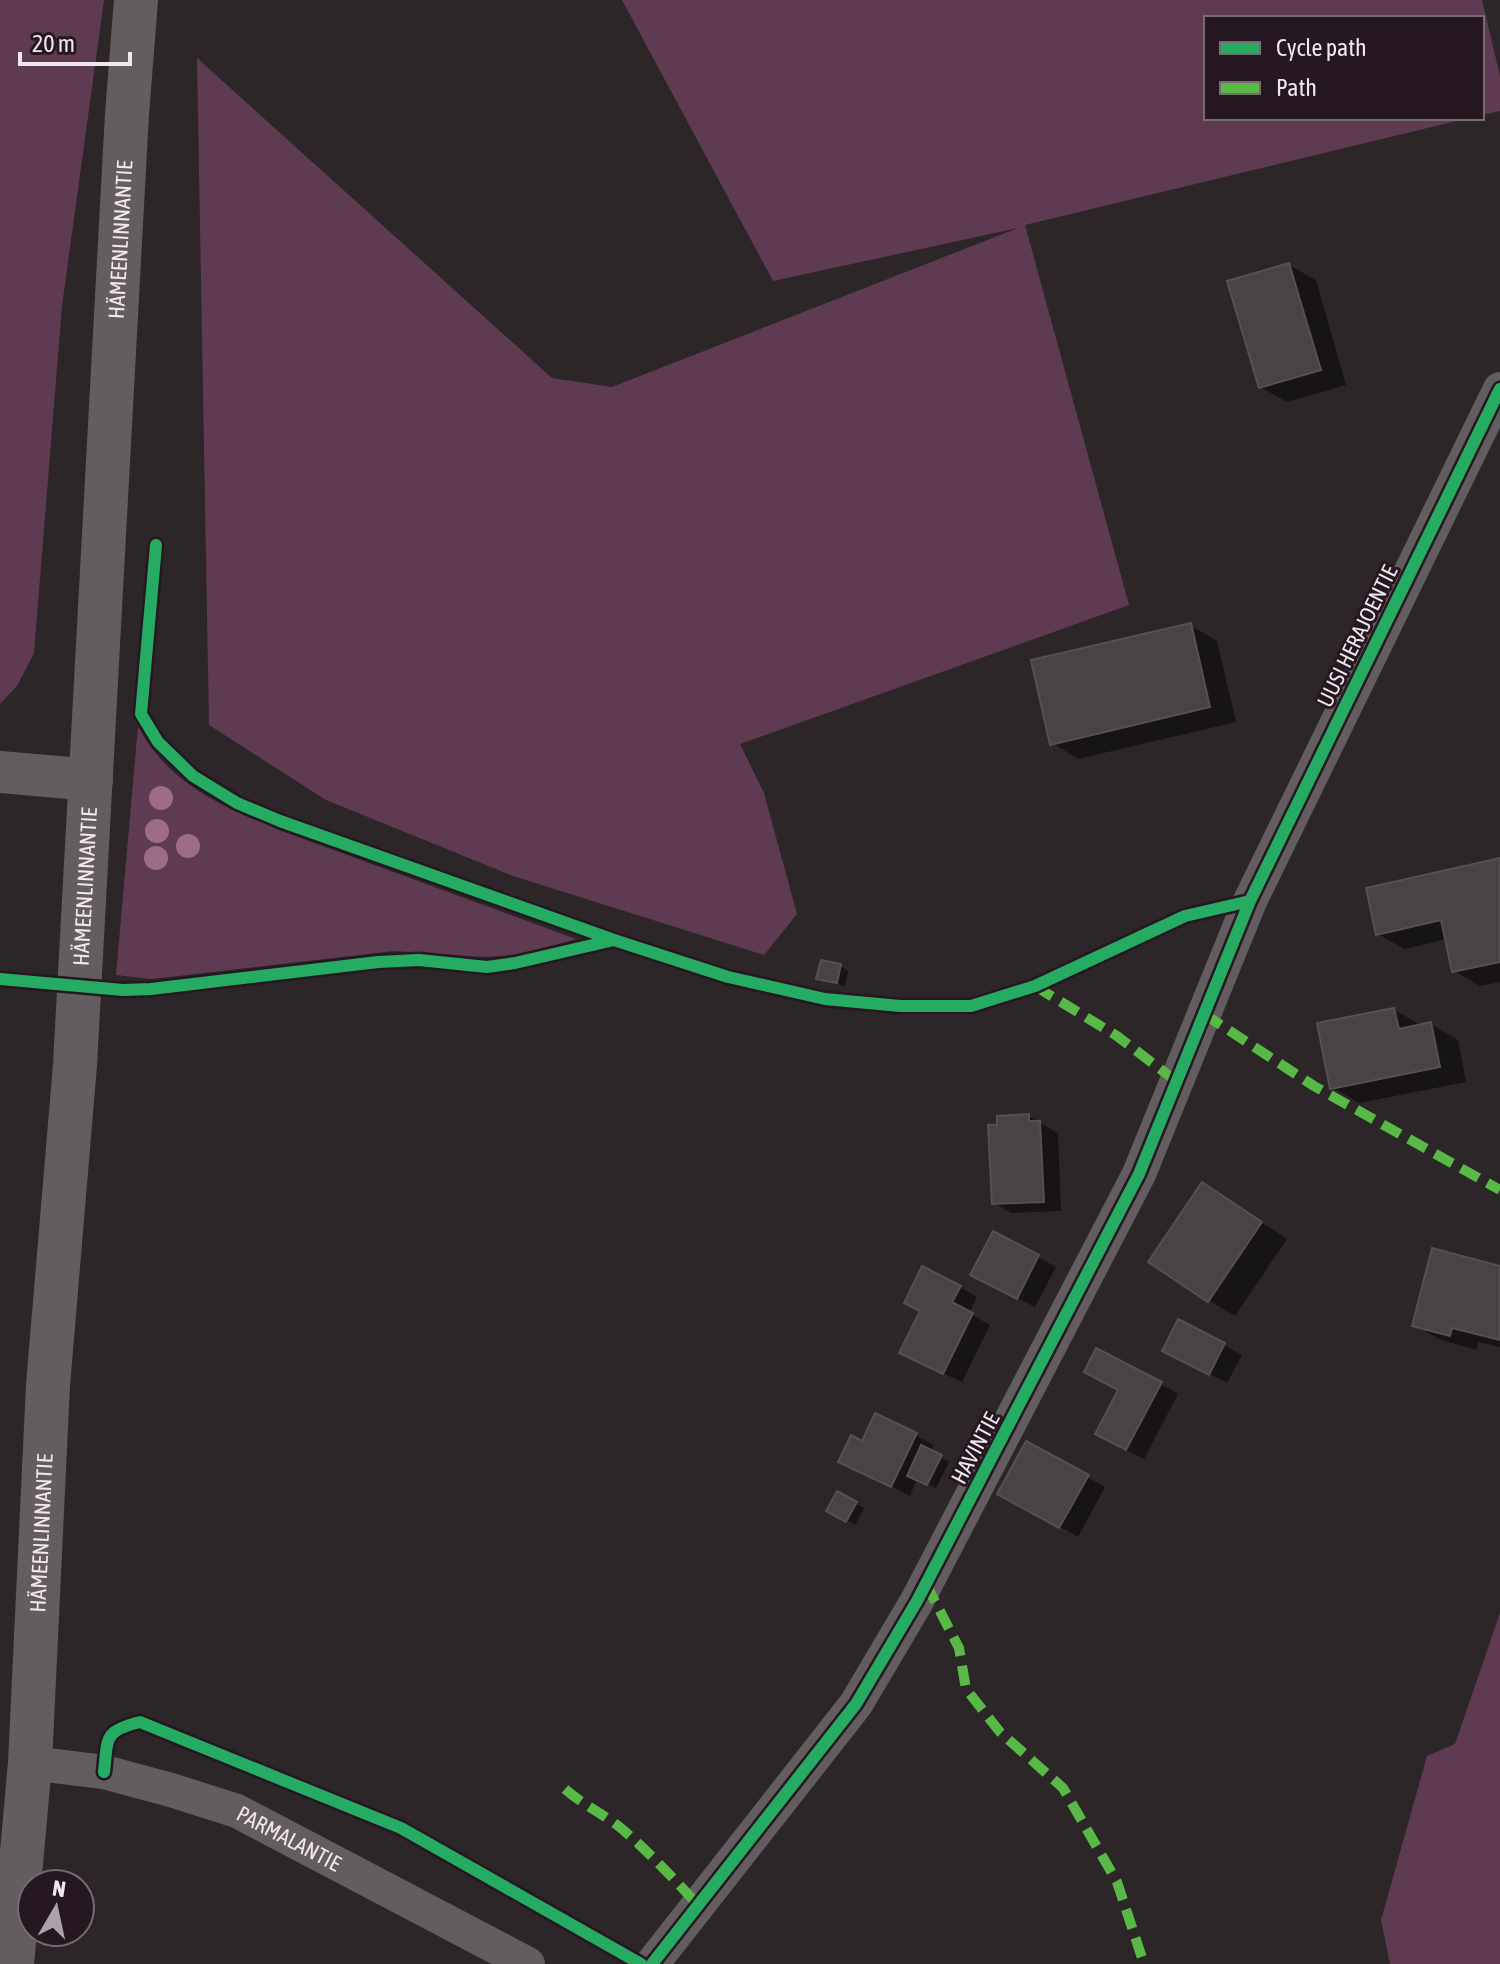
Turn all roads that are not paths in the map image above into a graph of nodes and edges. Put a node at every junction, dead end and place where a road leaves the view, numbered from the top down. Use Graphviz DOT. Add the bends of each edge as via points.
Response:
graph roads {
  1 [pos="136,0"];
  2 [pos="1500,389"];
  3 [pos="0,772"];
  4 [pos="92,780"];
  5 [pos="1250,901"];
  6 [pos="30,1763"];
  7 [pos="12,1964"];
  8 [pos="528,1964"];
  9 [pos="652,1964"];
  1 -- 4 [label="main road, HÄMEENLINNANTIE"];
  2 -- 5 [label="street, UUSI HERAJOENTIE"];
  3 -- 4 [label="street"];
  4 -- 6 [label="main road, HÄMEENLINNANTIE" via="48,1385"];
  5 -- 9 [label="street, HAVINTIE" via="1139,1174 917,1601 856,1704"];
  6 -- 7 [label="main road, HÄMEENLINNANTIE"];
  6 -- 8 [label="street, PARMALANTIE" via="104,1772 237,1811"];
}
